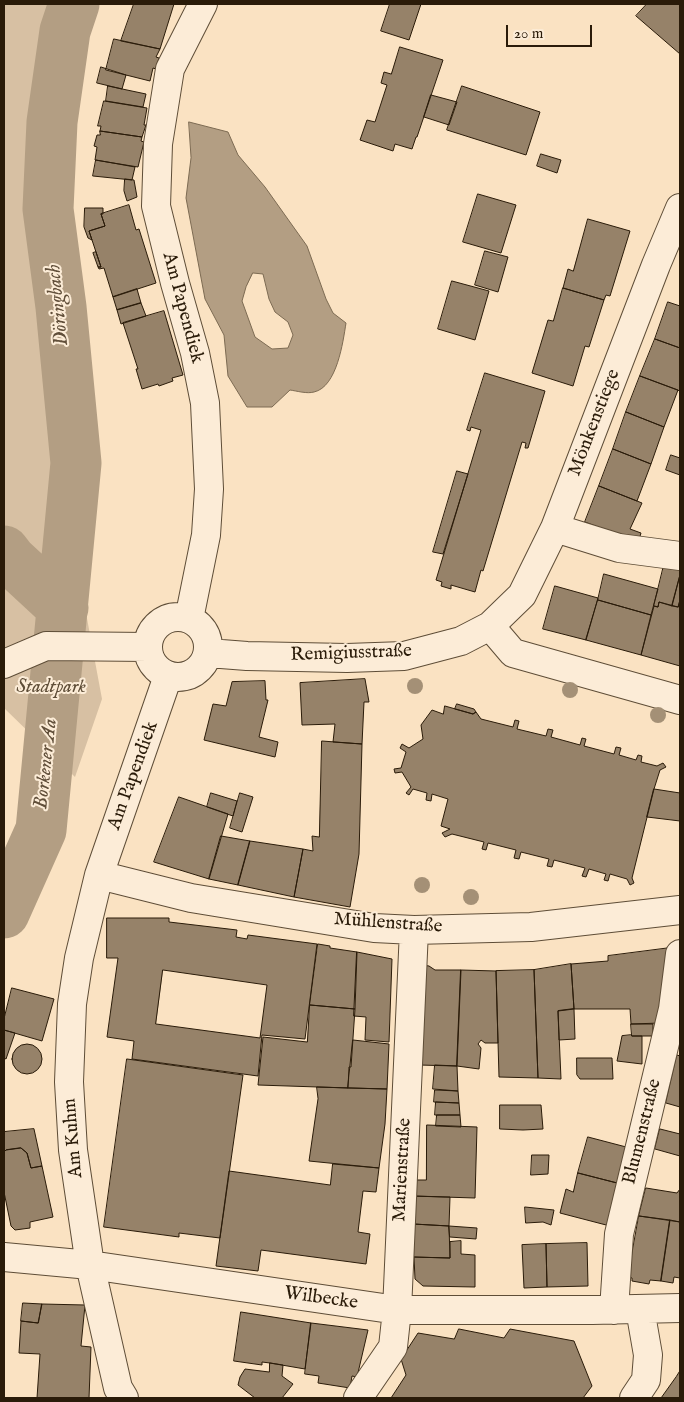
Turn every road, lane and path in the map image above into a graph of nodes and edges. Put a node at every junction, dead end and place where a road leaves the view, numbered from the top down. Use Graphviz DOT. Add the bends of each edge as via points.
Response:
graph roads {
  1 [pos="203,4"];
  2 [pos="680,208"];
  3 [pos="555,528"];
  4 [pos="680,556"];
  5 [pos="189,619"];
  6 [pos="490,626"];
  7 [pos="148,647"];
  8 [pos="208,653"];
  9 [pos="4,664"];
  10 [pos="168,676"];
  11 [pos="680,700"];
  12 [pos="99,875"];
  13 [pos="680,910"];
  14 [pos="414,930"];
  15 [pos="680,954"];
  16 [pos="4,1257"];
  17 [pos="90,1265"];
  18 [pos="680,1308"];
  19 [pos="397,1310"];
  20 [pos="627,1310"];
  21 [pos="124,1398"];
  22 [pos="358,1398"];
  23 [pos="634,1398"];
  1 -- 5 [label="street, Am Papendiek" via="170,69 158,144 156,206 196,353 205,403 210,490 206,535"];
  2 -- 3 [label="street, Mönkenstiege"];
  3 -- 4 [label="street" via="619,548"];
  3 -- 6 [label="street, Mönkenstiege" via="522,594"];
  5 -- 7 [label="street" via="170,618 161,622 149,637"];
  5 -- 8 [label="street" via="206,636"];
  6 -- 8 [label="street, Remigiusstraße" via="461,641 404,656"];
  6 -- 11 [label="street" via="513,653"];
  7 -- 9 [label="street" via="46,646"];
  7 -- 10 [label="street" via="153,665"];
  8 -- 10 [label="street" via="201,666 188,676"];
  10 -- 12 [label="street, Am Papendiek"];
  12 -- 14 [label="street, Mühlenstraße" via="190,898 374,928"];
  12 -- 17 [label="street, Am Kuhm" via="77,967 69,1082 73,1150"];
  13 -- 14 [label="street, Mühlenstraße" via="531,927"];
  14 -- 19 [label="street, Marienstraße"];
  15 -- 20 [label="street, Blumenstraße" via="673,1010 619,1234"];
  16 -- 17 [label="street, Wilbecke"];
  17 -- 19 [label="street, Wilbecke"];
  17 -- 21 [label="street, Am Kuhm" via="118,1388"];
  18 -- 20 [label="street, Wilbecke"];
  19 -- 20 [label="street, Wilbecke"];
  19 -- 22 [label="street, Marienstraße" via="393,1346"];
  20 -- 23 [label="street, Blumenstraße" via="648,1355 646,1380"];
}
